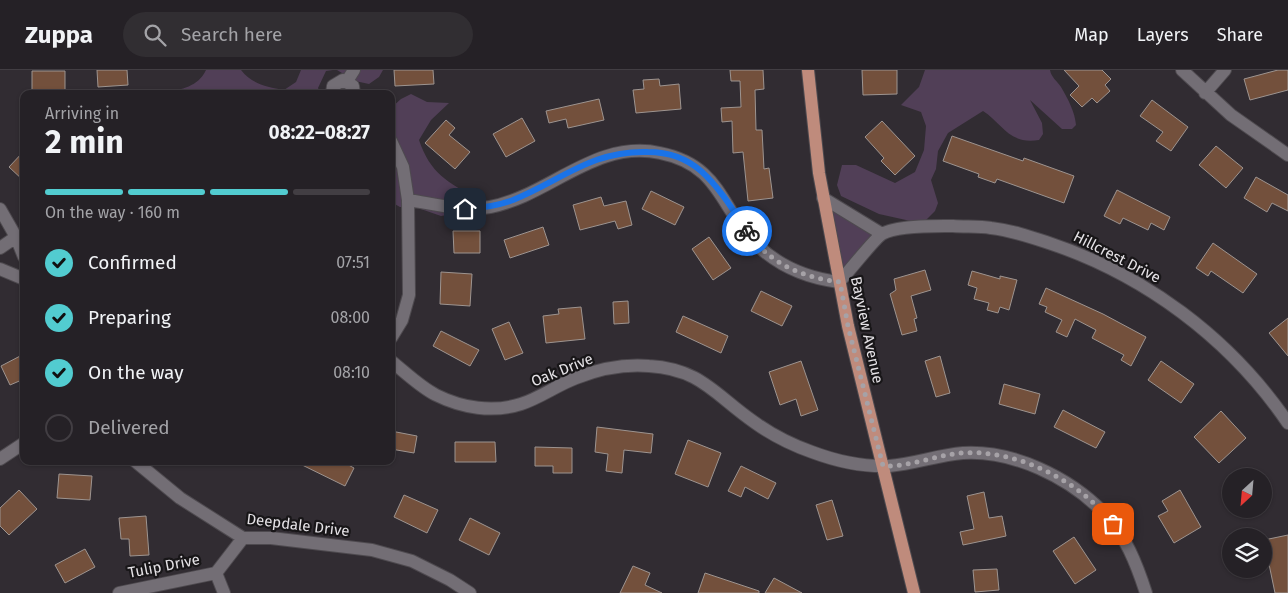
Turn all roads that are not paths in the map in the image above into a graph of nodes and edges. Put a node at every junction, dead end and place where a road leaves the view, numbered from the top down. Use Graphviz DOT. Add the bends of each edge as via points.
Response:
graph roads {
  1 [pos="808,70"];
  2 [pos="1182,70"];
  3 [pos="1225,70"];
  4 [pos="350,74"];
  5 [pos="333,90"];
  6 [pos="354,90"];
  7 [pos="1206,93"];
  8 [pos="395,150"];
  9 [pos="1288,155"];
  10 [pos="823,198"];
  11 [pos="408,200"];
  12 [pos="0,209"];
  13 [pos="882,234"];
  14 [pos="20,239"];
  15 [pos="0,248"];
  16 [pos="0,269"];
  17 [pos="20,277"];
  18 [pos="840,282"];
  19 [pos="395,331"];
  20 [pos="395,363"];
  21 [pos="1288,422"];
  22 [pos="20,446"];
  23 [pos="0,459"];
  24 [pos="139,465"];
  25 [pos="883,466"];
  26 [pos="243,538"];
  27 [pos="216,573"];
  28 [pos="120,593"];
  29 [pos="224,593"];
  30 [pos="470,593"];
  31 [pos="914,593"];
  32 [pos="1146,593"];
  1 -- 10 [label="main road, Bayview Avenue"];
  2 -- 7 [label="street"];
  3 -- 7 [label="street"];
  4 -- 5 [label="street" via="336,83"];
  4 -- 6 [label="street"];
  7 -- 9 [label="street" via="1260,138"];
  8 -- 11 [label="street" via="403,167"];
  10 -- 13 [label="street"];
  10 -- 18 [label="main road, Bayview Avenue"];
  11 -- 18 [label="street" via="465,209 490,207 513,200 602,157 628,151 658,152 680,157 700,170 718,189 752,240 782,265 798,273"];
  11 -- 19 [label="street" via="408,295 402,320"];
  12 -- 14 [label="street"];
  13 -- 18 [label="street"];
  13 -- 21 [label="street, Hillcrest Drive" via="929,225 992,228 1085,256 1142,285 1212,336 1250,373"];
  14 -- 15 [label="street"];
  16 -- 17 [label="street"];
  18 -- 25 [label="main road, Bayview Avenue"];
  20 -- 25 [label="street, Oak Drive" via="434,394 461,405 483,408 521,404 577,378 605,370 648,366 680,370 703,381 753,422 800,448 862,465"];
  22 -- 23 [label="street"];
  24 -- 26 [label="street, Deepdale Drive" via="180,498"];
  25 -- 31 [label="main road, Bayview Avenue"];
  25 -- 32 [label="street, Oak Drive" via="961,453 981,453 1041,469 1080,492 1104,513 1121,535 1140,572"];
  26 -- 27 [label="street"];
  26 -- 30 [label="street, Deepdale Drive" via="270,538 372,550 412,560"];
  27 -- 28 [label="street, Tulip Drive"];
  27 -- 29 [label="street"];
}
